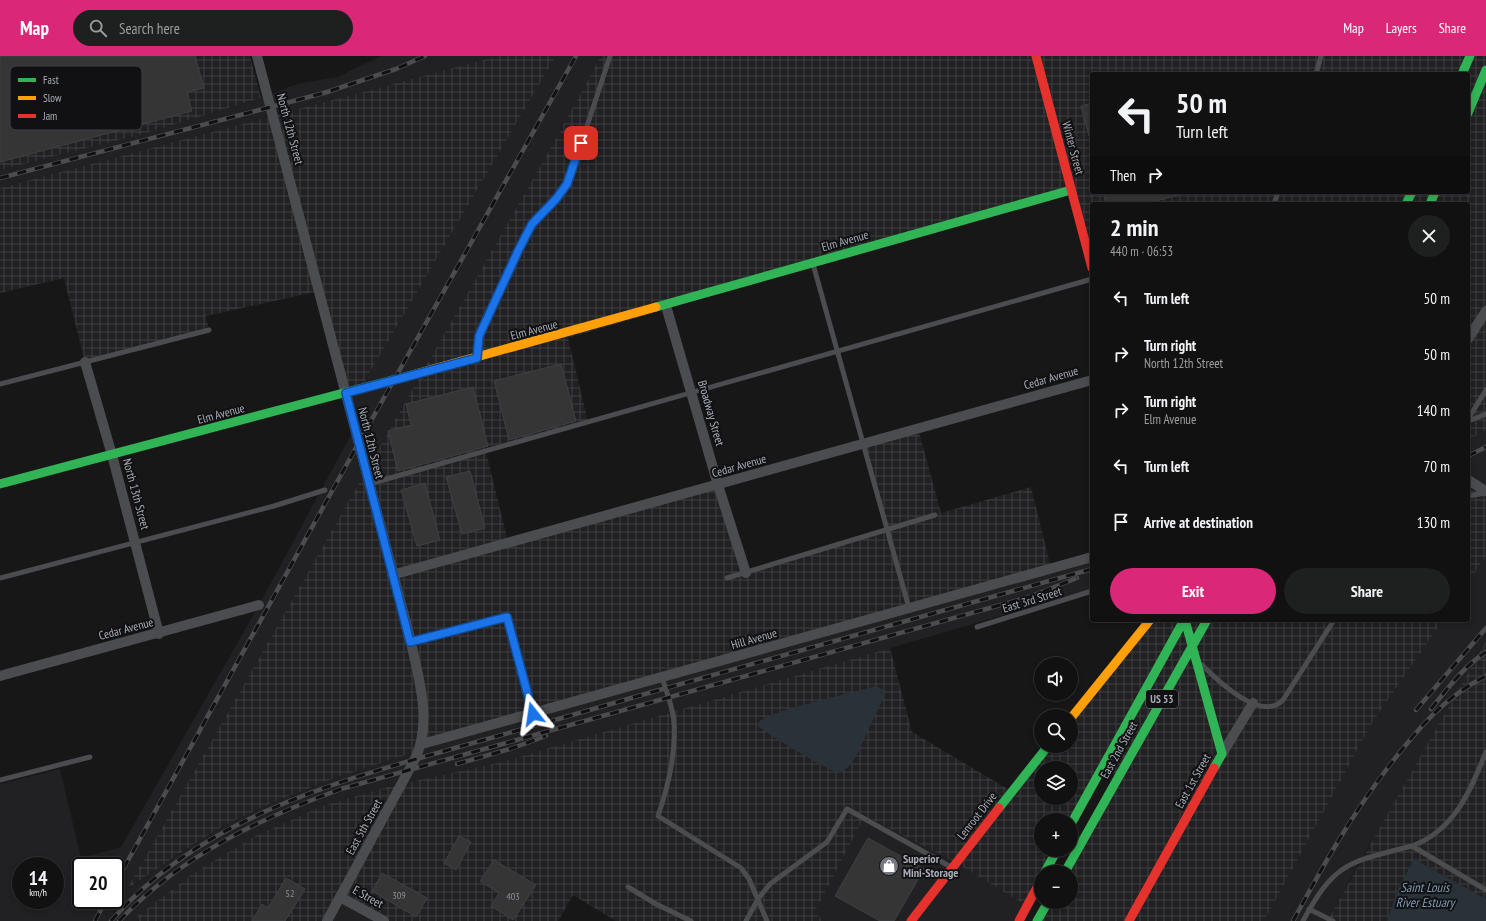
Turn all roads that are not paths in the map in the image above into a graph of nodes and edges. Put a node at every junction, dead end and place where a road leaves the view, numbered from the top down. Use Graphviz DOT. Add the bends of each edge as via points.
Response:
graph roads {
  1 [pos="257,56"];
  2 [pos="610,56"];
  3 [pos="1036,56"];
  4 [pos="1321,56"];
  5 [pos="1470,56"];
  6 [pos="1486,70"];
  7 [pos="1317,72"];
  8 [pos="1463,72"];
  9 [pos="1470,108"];
  10 [pos="1071,190"];
  11 [pos="1090,259"];
  12 [pos="813,263"];
  13 [pos="1090,280"];
  14 [pos="666,306"];
  15 [pos="1486,311"];
  16 [pos="209,330"];
  17 [pos="1470,336"];
  18 [pos="838,351"];
  19 [pos="477,358"];
  20 [pos="85,362"];
  21 [pos="1090,381"];
  22 [pos="0,384"];
  23 [pos="1486,390"];
  24 [pos="346,393"];
  25 [pos="692,393"];
  26 [pos="1486,414"];
  27 [pos="1470,417"];
  28 [pos="1470,419"];
  29 [pos="864,445"];
  30 [pos="112,455"];
  31 [pos="1470,481"];
  32 [pos="0,484"];
  33 [pos="368,484"];
  34 [pos="718,485"];
  35 [pos="325,490"];
  36 [pos="1486,492"];
  37 [pos="1470,496"];
  38 [pos="935,515"];
  39 [pos="888,530"];
  40 [pos="135,543"];
  41 [pos="1090,558"];
  42 [pos="746,573"];
  43 [pos="392,575"];
  44 [pos="0,578"];
  45 [pos="727,578"];
  46 [pos="1090,592"];
  47 [pos="259,605"];
  48 [pos="909,608"];
  49 [pos="1148,622"];
  50 [pos="1184,622"];
  51 [pos="1186,622"];
  52 [pos="1206,622"];
  53 [pos="1333,622"];
  54 [pos="977,627"];
  55 [pos="159,634"];
  56 [pos="410,642"];
  57 [pos="1197,660"];
  58 [pos="0,676"];
  59 [pos="662,678"];
  60 [pos="1253,703"];
  61 [pos="1078,709"];
  62 [pos="533,714"];
  63 [pos="422,744"];
  64 [pos="1486,752"];
  65 [pos="1042,753"];
  66 [pos="1222,754"];
  67 [pos="90,757"];
  68 [pos="0,780"];
  69 [pos="1077,813"];
  70 [pos="1412,846"];
  71 [pos="1069,865"];
  72 [pos="952,868"];
  73 [pos="628,887"];
  74 [pos="1486,890"];
  75 [pos="1034,893"];
  76 [pos="340,896"];
  77 [pos="758,899"];
  78 [pos="1044,909"];
  79 [pos="1309,909"];
  80 [pos="327,921"];
  81 [pos="384,921"];
  82 [pos="691,921"];
  83 [pos="746,921"];
  84 [pos="767,921"];
  85 [pos="911,921"];
  86 [pos="1019,921"];
  87 [pos="1038,921"];
  88 [pos="1129,921"];
  89 [pos="1303,921"];
  90 [pos="1334,921"];
  1 -- 24 [label="street, North 12th Street"];
  2 -- 19 [label="lane" via="567,184 532,224 524,238 479,336"];
  3 -- 10 [label="main road, Winter Street"];
  4 -- 7 [label="lane"];
  5 -- 8 [label="main road"];
  6 -- 9 [label="main road"];
  10 -- 11 [label="main road, Winter Street"];
  10 -- 12 [label="main road, Elm Avenue"];
  12 -- 14 [label="main road, Elm Avenue"];
  12 -- 18 [label="lane"];
  13 -- 18 [label="lane"];
  14 -- 19 [label="main road, Elm Avenue"];
  14 -- 25 [label="street, Broadway Street"];
  15 -- 17 [label="street"];
  16 -- 20 [label="lane"];
  18 -- 25 [label="lane"];
  18 -- 29 [label="lane"];
  19 -- 24 [label="main road, Elm Avenue"];
  20 -- 22 [label="lane"];
  20 -- 30 [label="street, North 13th Street"];
  21 -- 29 [label="street, Cedar Avenue"];
  23 -- 27 [label="lane"];
  24 -- 30 [label="main road, Elm Avenue"];
  24 -- 33 [label="street, North 12th Street"];
  25 -- 33 [label="lane"];
  25 -- 34 [label="street, Broadway Street"];
  26 -- 28 [label="lane"];
  29 -- 34 [label="street, Cedar Avenue"];
  29 -- 39 [label="lane"];
  30 -- 32 [label="main road, Elm Avenue"];
  30 -- 40 [label="street, North 13th Street"];
  31 -- 36 [label="street"];
  33 -- 43 [label="street, North 12th Street"];
  34 -- 42 [label="street, Broadway Street"];
  34 -- 43 [label="street, Cedar Avenue"];
  35 -- 40 [label="lane"];
  36 -- 37 [label="lane"];
  38 -- 39 [label="lane"];
  39 -- 42 [label="lane"];
  39 -- 48 [label="lane"];
  40 -- 44 [label="lane"];
  40 -- 55 [label="street, North 13th Street"];
  41 -- 48 [label="street, Hill Avenue"];
  42 -- 45 [label="lane"];
  43 -- 56 [label="street, North 12th Street"];
  46 -- 54 [label="lane, East 3rd Street"];
  47 -- 55 [label="street, Cedar Avenue"];
  48 -- 59 [label="street, Hill Avenue"];
  49 -- 61 [label="main road"];
  50 -- 69 [label="main road, East 2nd Street / US 53"];
  51 -- 57 [label="main road, East 1st Street"];
  52 -- 71 [label="main road, East 2nd Street / US 53"];
  53 -- 60 [label="lane" via="1282,702 1269,707"];
  55 -- 58 [label="street, Cedar Avenue"];
  56 -- 62 [label="lane" via="507,617"];
  56 -- 63 [label="street, North 12th Street" via="423,708"];
  57 -- 60 [label="lane" via="1228,690"];
  57 -- 66 [label="main road, East 1st Street"];
  59 -- 62 [label="street, Hill Avenue"];
  59 -- 77 [label="lane" via="674,728 668,781 658,816 737,864 745,873"];
  60 -- 66 [label="street"];
  62 -- 63 [label="street, Hill Avenue"];
  63 -- 76 [label="street, East 5th Street"];
  64 -- 70 [label="lane" via="1460,808 1443,828 1424,842"];
  65 -- 72 [label="main road, Lenroot Drive"];
  66 -- 88 [label="main road, East 1st Street"];
  67 -- 68 [label="lane"];
  70 -- 74 [label="lane"];
  70 -- 79 [label="lane" via="1356,861 1339,870 1326,883"];
  72 -- 77 [label="lane" via="847,809 828,842 770,884"];
  72 -- 85 [label="main road, Lenroot Drive"];
  73 -- 82 [label="lane"];
  75 -- 86 [label="main road"];
  76 -- 80 [label="street, East 5th Street"];
  76 -- 81 [label="street, E Street"];
  77 -- 83 [label="lane"];
  77 -- 84 [label="lane"];
  78 -- 87 [label="main road"];
  79 -- 89 [label="lane"];
  79 -- 90 [label="lane"];
}
